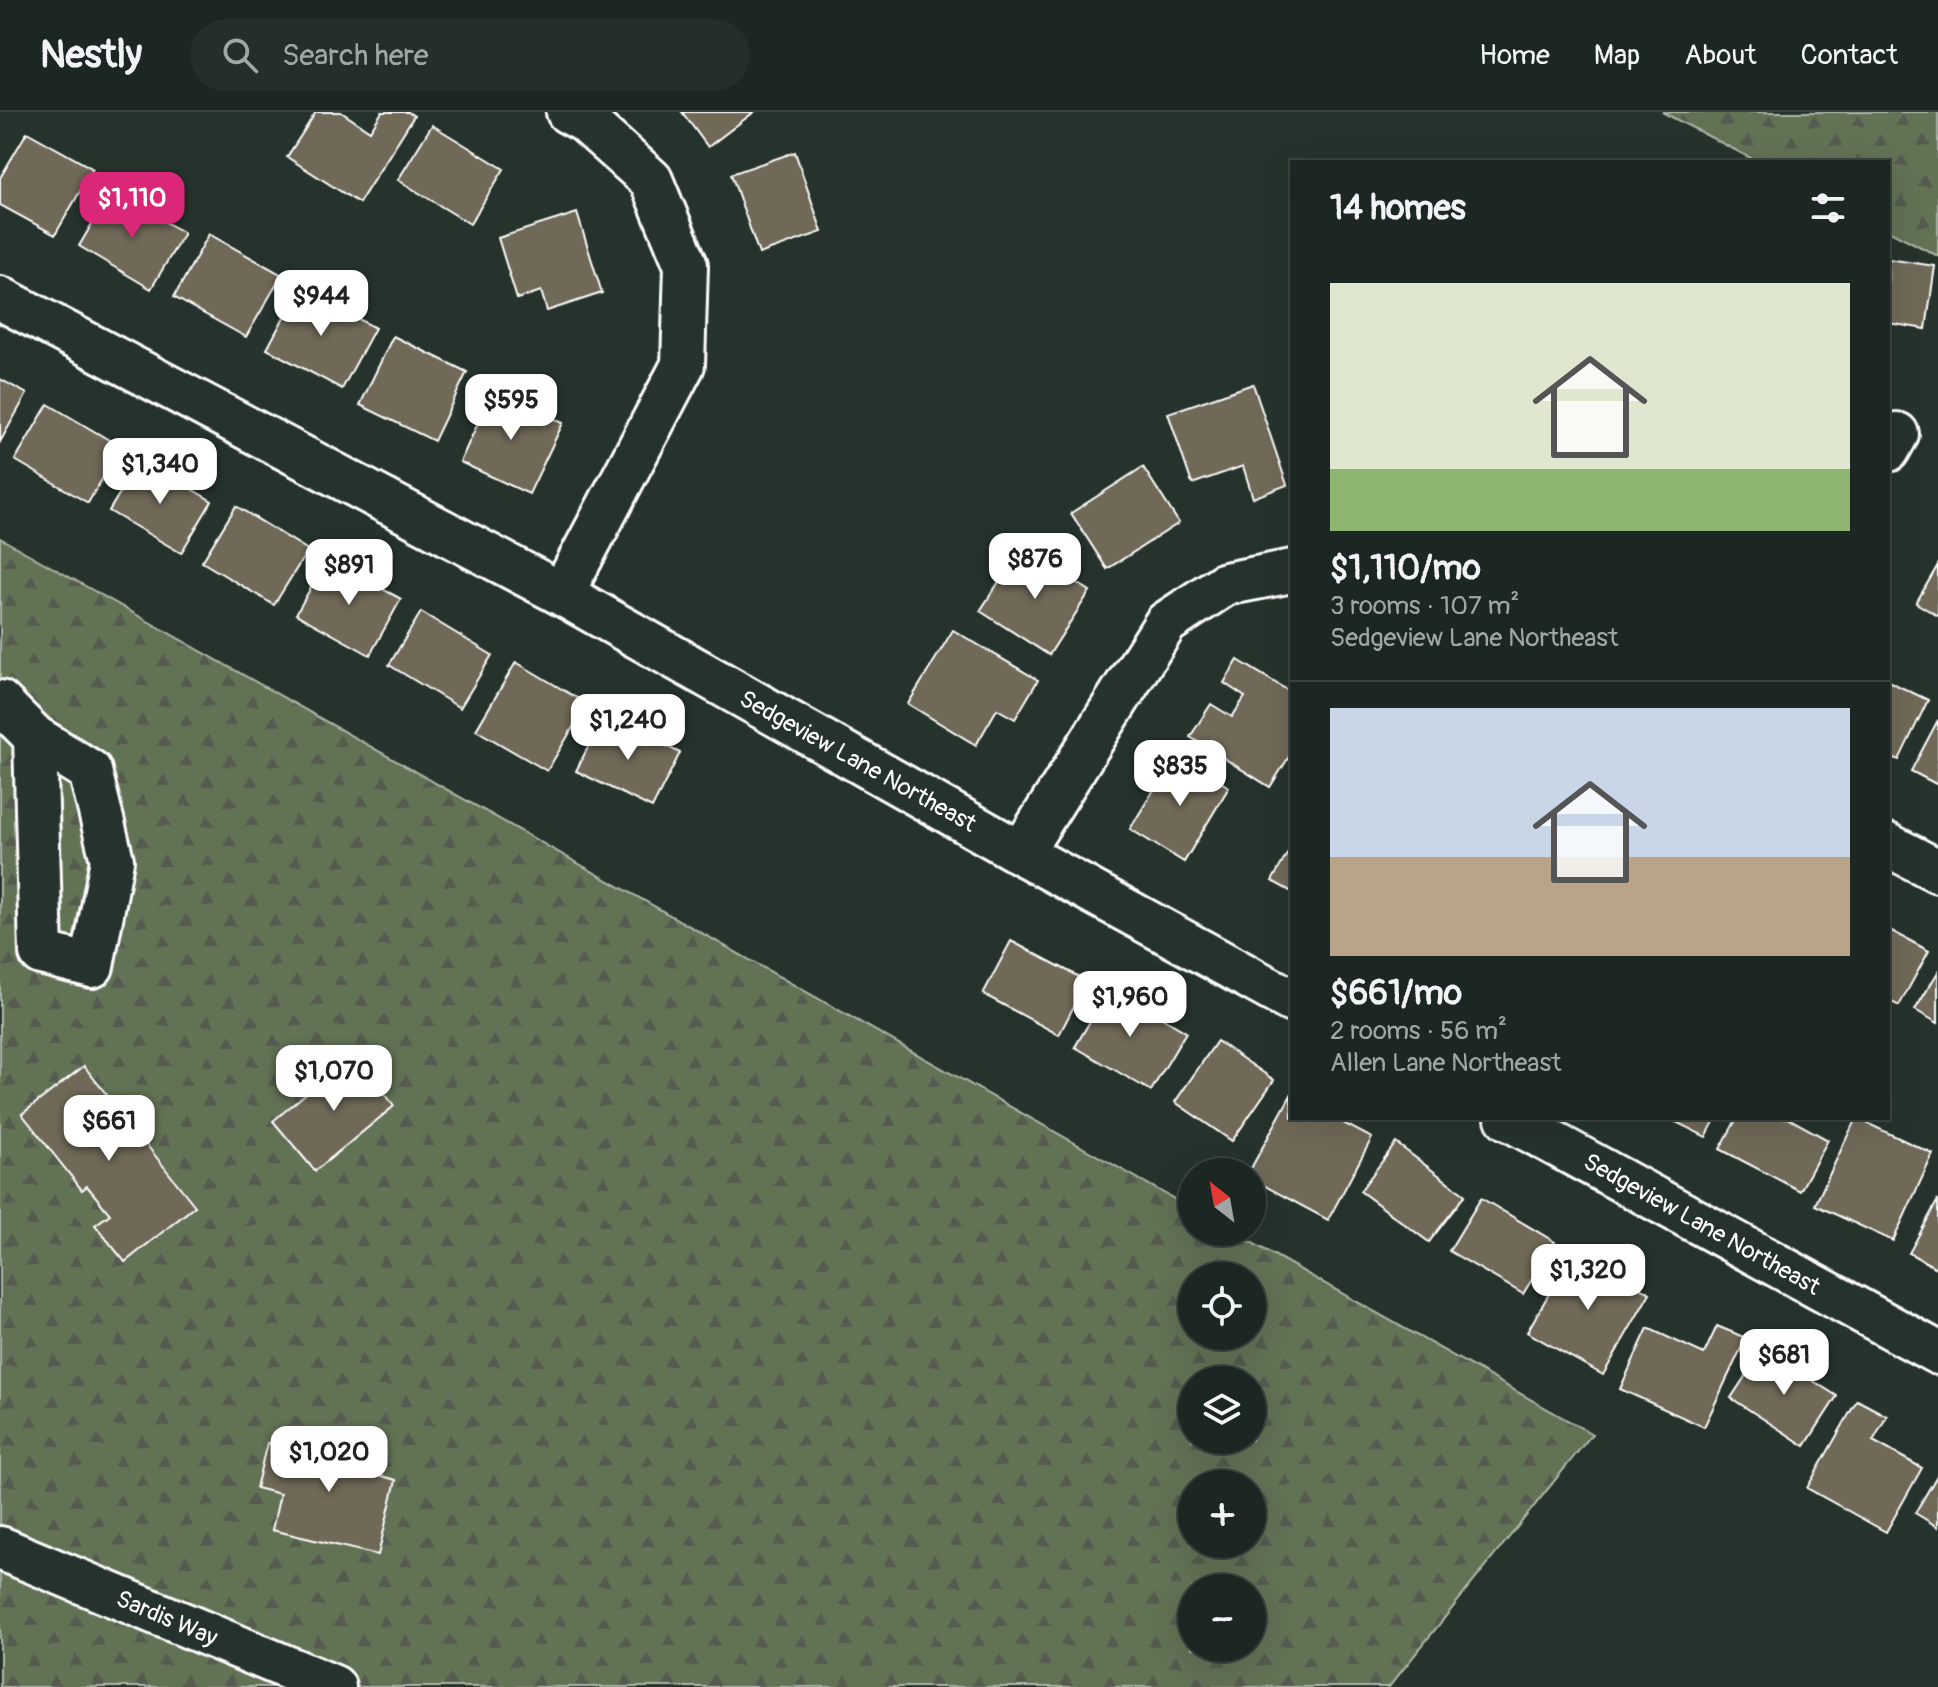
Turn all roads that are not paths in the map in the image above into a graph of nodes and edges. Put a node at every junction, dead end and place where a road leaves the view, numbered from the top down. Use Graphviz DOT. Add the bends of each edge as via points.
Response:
graph roads {
  1 [pos="568,112"];
  2 [pos="0,298"];
  3 [pos="1290,571"];
  4 [pos="562,594"];
  5 [pos="0,702"];
  6 [pos="35,737"];
  7 [pos="1890,846"];
  8 [pos="1021,853"];
  9 [pos="1938,871"];
  10 [pos="1290,1000"];
  11 [pos="1511,1120"];
  12 [pos="1938,1353"];
  13 [pos="0,1548"];
  14 [pos="334,1687"];
  1 -- 4 [label="street" via="651,180 686,265 683,365"];
  2 -- 4 [label="street, Sedgeview Lane Northeast"];
  3 -- 8 [label="street" via="1225,584 1166,623"];
  4 -- 8 [label="street, Sedgeview Lane Northeast"];
  5 -- 6 [label="street"];
  6 -- 6 [label="street" via="41,953 92,966 112,860 90,771"];
  7 -- 9 [label="street"];
  8 -- 10 [label="street, Sedgeview Lane Northeast"];
  11 -- 12 [label="street, Sedgeview Lane Northeast"];
  13 -- 14 [label="street, Sardis Way"];
}
